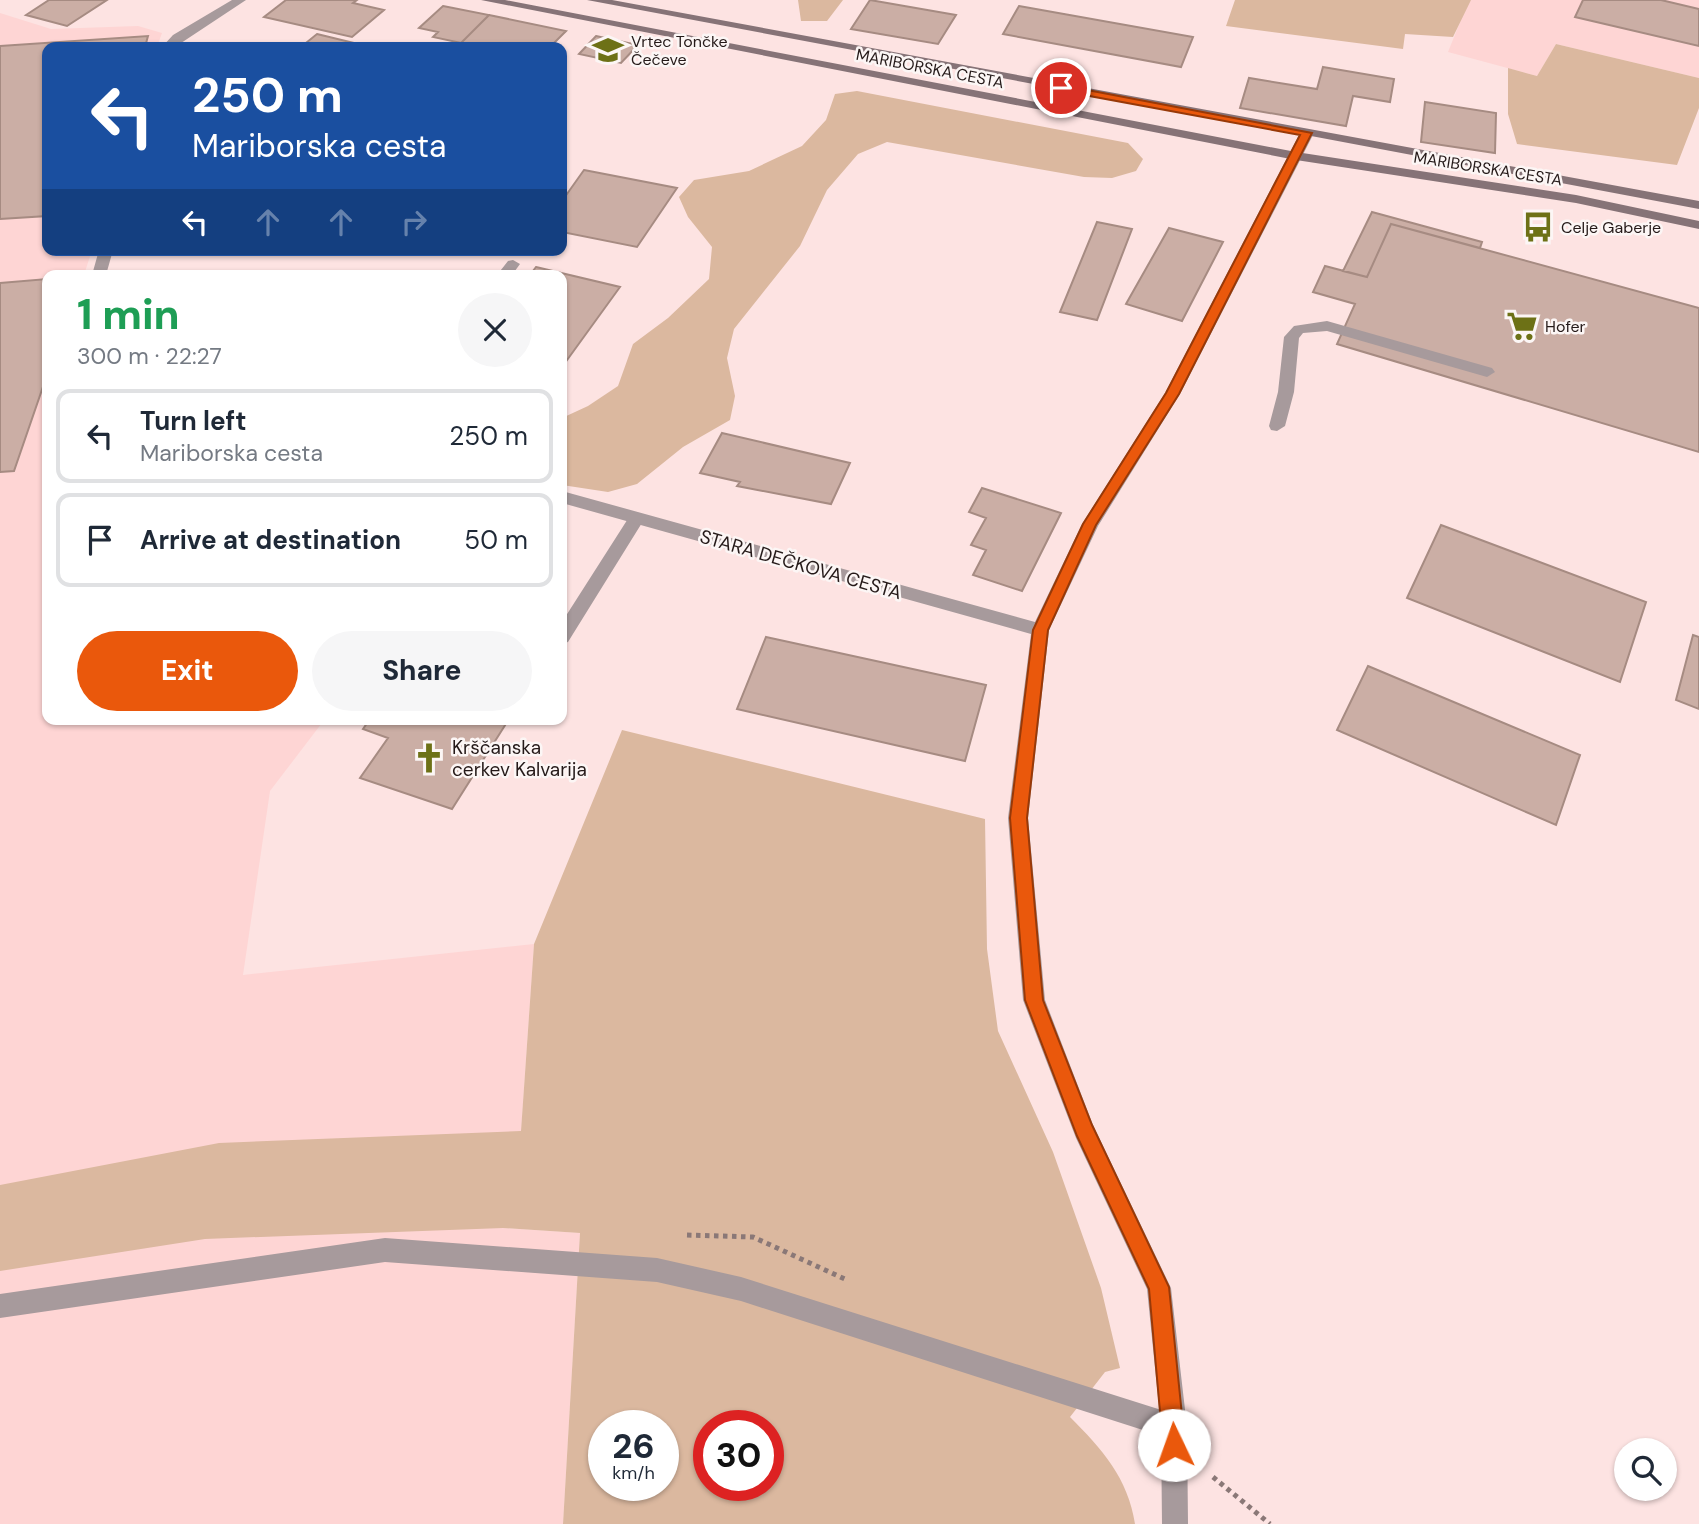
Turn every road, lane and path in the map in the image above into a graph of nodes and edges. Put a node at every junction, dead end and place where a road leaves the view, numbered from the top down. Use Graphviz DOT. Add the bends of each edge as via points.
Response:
graph roads {
  1 [pos="240,0"];
  2 [pos="487,0"];
  3 [pos="593,0"];
  4 [pos="173,42"];
  5 [pos="1307,133"];
  6 [pos="1296,156"];
  7 [pos="1699,205"];
  8 [pos="1699,225"];
  9 [pos="1487,372"];
  10 [pos="1277,426"];
  11 [pos="567,498"];
  12 [pos="637,518"];
  13 [pos="567,629"];
  14 [pos="1040,630"];
  15 [pos="0,1306"];
  16 [pos="1174,1427"];
  17 [pos="1175,1524"];
  1 -- 4 [label="street"];
  2 -- 6 [label="main road, MARIBORSKA CESTA"];
  3 -- 5 [label="main road, MARIBORSKA CESTA"];
  5 -- 6 [label="street"];
  5 -- 7 [label="main road, MARIBORSKA CESTA"];
  6 -- 8 [label="main road, MARIBORSKA CESTA" via="1576,199"];
  6 -- 14 [label="street" via="1172,394 1090,524"];
  9 -- 10 [label="street" via="1312,325 1292,337"];
  11 -- 12 [label="street, STARA DEČKOVA CESTA"];
  12 -- 13 [label="street"];
  12 -- 14 [label="street, STARA DEČKOVA CESTA"];
  14 -- 16 [label="street" via="1018,818 1034,1000 1084,1130 1159,1287"];
  15 -- 16 [label="street" via="385,1250 657,1270 740,1289"];
  16 -- 17 [label="street"];
}
